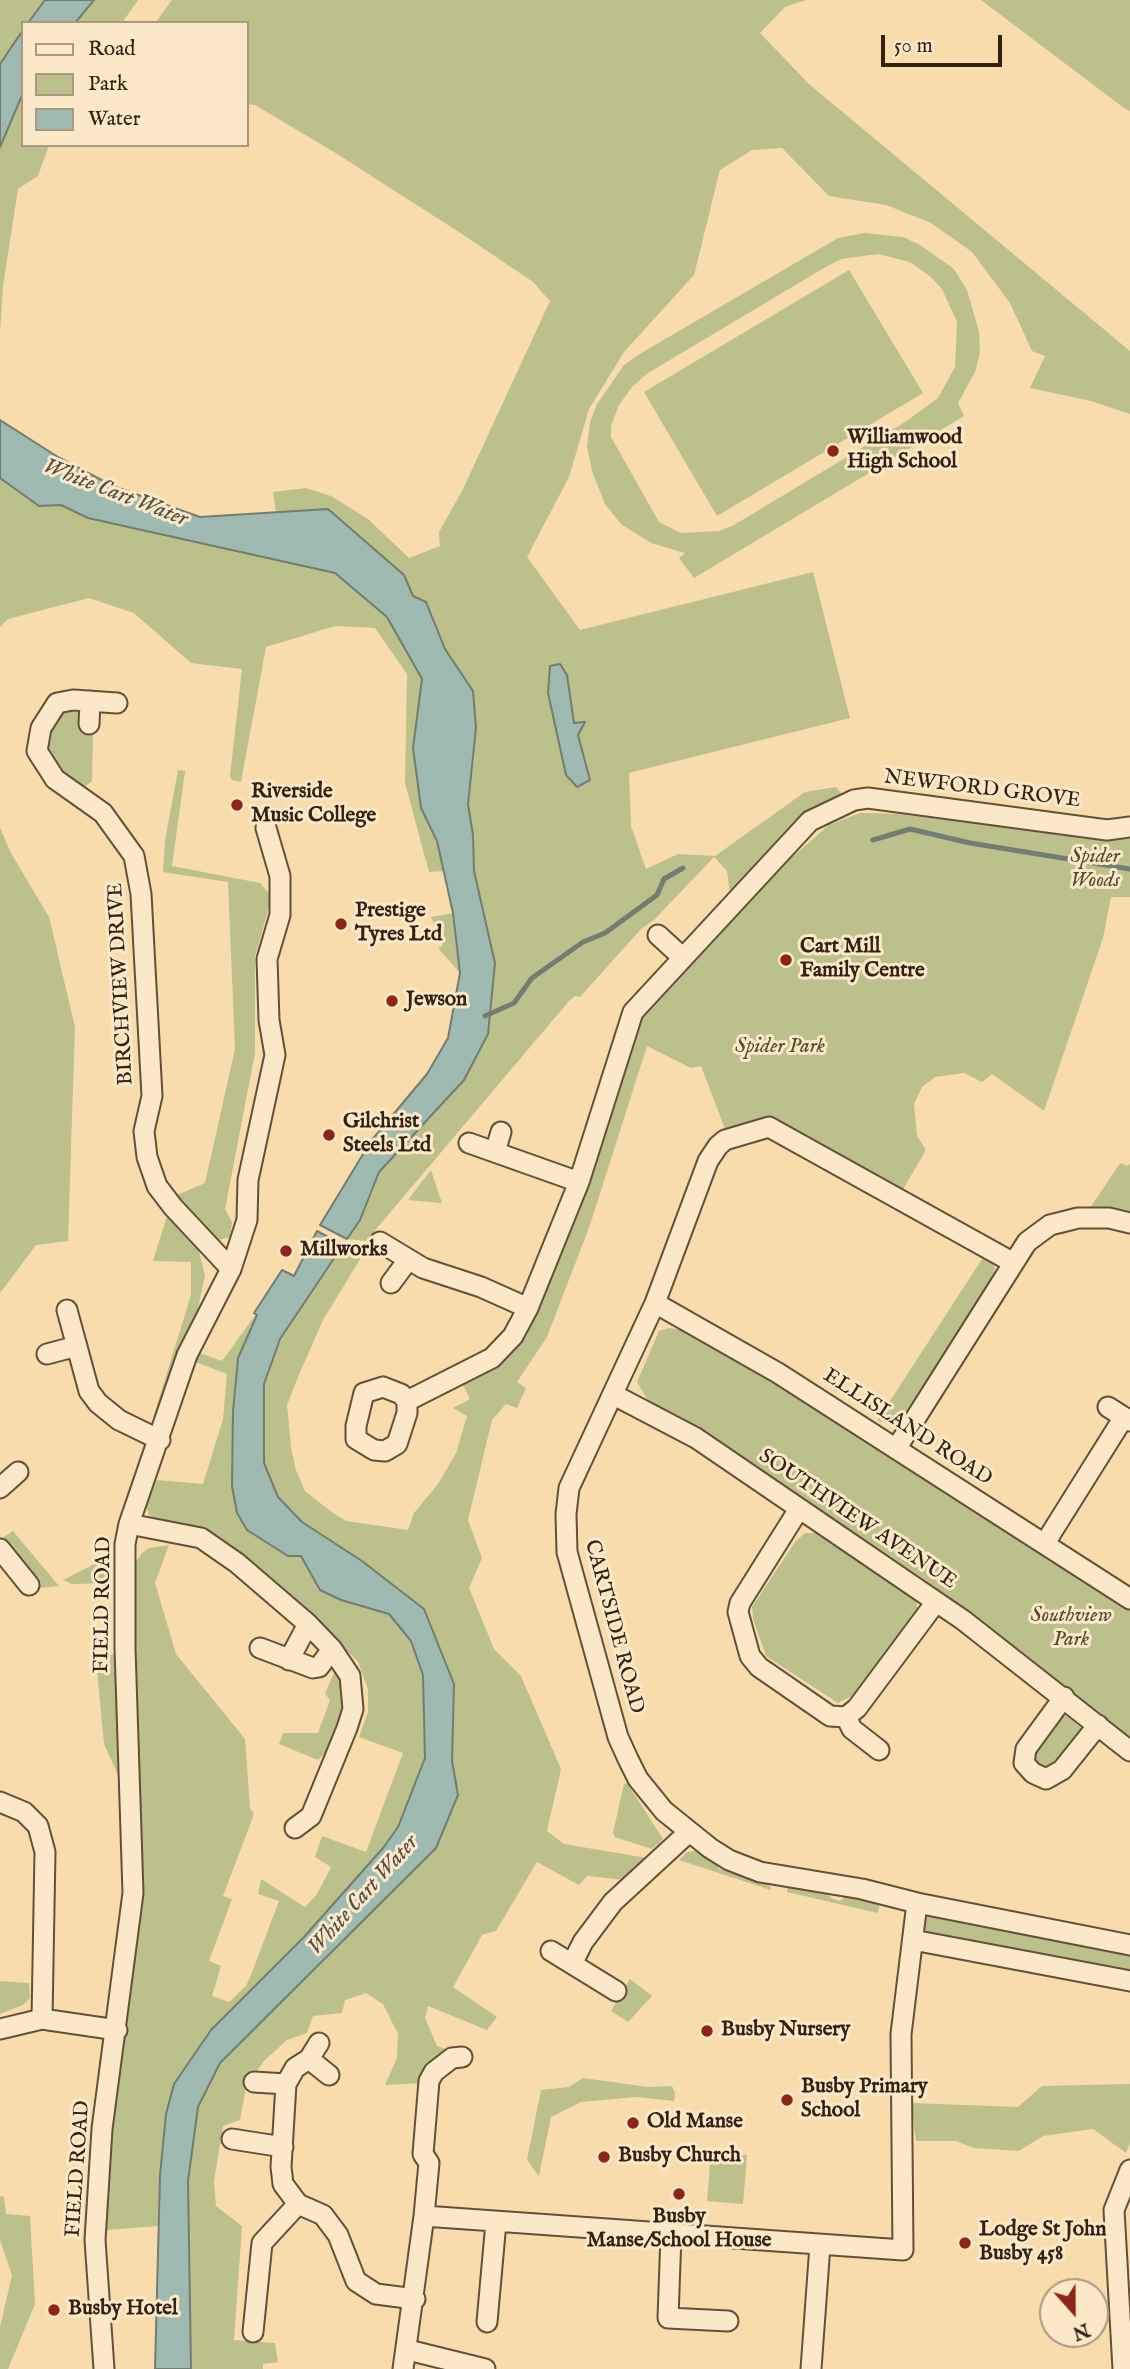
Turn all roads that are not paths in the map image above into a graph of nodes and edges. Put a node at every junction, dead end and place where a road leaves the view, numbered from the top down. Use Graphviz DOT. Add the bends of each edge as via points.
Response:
graph roads {
  1 [pos="90,701"];
  2 [pos="117,703"];
  3 [pos="89,724"];
  4 [pos="1130,827"];
  5 [pos="266,828"];
  6 [pos="658,935"];
  7 [pos="682,957"];
  8 [pos="501,1132"];
  9 [pos="469,1143"];
  10 [pos="495,1152"];
  11 [pos="579,1182"];
  12 [pos="1130,1223"];
  13 [pos="380,1242"];
  14 [pos="408,1260"];
  15 [pos="1013,1262"];
  16 [pos="231,1269"];
  17 [pos="391,1283"];
  18 [pos="655,1303"];
  19 [pos="528,1308"];
  20 [pos="67,1310"];
  21 [pos="77,1346"];
  22 [pos="47,1354"];
  23 [pos="614,1395"];
  24 [pos="407,1401"];
  25 [pos="1121,1415"];
  26 [pos="160,1440"];
  27 [pos="896,1450"];
  28 [pos="18,1472"];
  29 [pos="0,1488"];
  30 [pos="799,1509"];
  31 [pos="129,1524"];
  32 [pos="1045,1543"];
  33 [pos="1,1554"];
  34 [pos="29,1585"];
  35 [pos="1130,1599"];
  36 [pos="936,1602"];
  37 [pos="308,1624"];
  38 [pos="260,1648"];
  39 [pos="332,1649"];
  40 [pos="289,1660"];
  41 [pos="1064,1696"];
  42 [pos="846,1717"];
  43 [pos="1098,1725"];
  44 [pos="879,1750"];
  45 [pos="1130,1751"];
  46 [pos="0,1802"];
  47 [pos="295,1828"];
  48 [pos="689,1832"];
  49 [pos="917,1903"];
  50 [pos="914,1940"];
  51 [pos="1130,1945"];
  52 [pos="551,1951"];
  53 [pos="573,1962"];
  54 [pos="1130,1981"];
  55 [pos="616,1991"];
  56 [pos="42,2018"];
  57 [pos="0,2029"];
  58 [pos="117,2030"];
  59 [pos="462,2057"];
  60 [pos="329,2075"];
  61 [pos="254,2082"];
  62 [pos="286,2084"];
  63 [pos="232,2139"];
  64 [pos="282,2147"];
  65 [pos="1130,2169"];
  66 [pos="298,2204"];
  67 [pos="424,2216"];
  68 [pos="496,2222"];
  69 [pos="671,2235"];
  70 [pos="820,2245"];
  71 [pos="1123,2252"];
  72 [pos="415,2299"];
  73 [pos="728,2321"];
  74 [pos="487,2322"];
  75 [pos="253,2332"];
  76 [pos="405,2360"];
  77 [pos="104,2369"];
  78 [pos="485,2369"];
  79 [pos="811,2369"];
  80 [pos="1124,2369"];
  1 -- 2 [label="street, BIRCHVIEW DRIVE"];
  1 -- 3 [label="street"];
  1 -- 16 [label="street, BIRCHVIEW DRIVE" via="57,703 41,728 37,751 55,779 103,813 134,856 140,884 152,1096 144,1131 147,1157 157,1186"];
  4 -- 7 [label="street, NEWFORD GROVE" via="1107,830 918,803 854,800 810,821"];
  5 -- 16 [label="street, FIELD ROAD" via="279,876 280,915 267,959 275,1055 248,1180 247,1220"];
  6 -- 7 [label="street"];
  7 -- 11 [label="street, NEWFORD GROVE" via="638,1004 629,1021"];
  8 -- 10 [label="street"];
  9 -- 10 [label="street"];
  10 -- 11 [label="street"];
  11 -- 19 [label="street, NEWFORD GROVE"];
  12 -- 15 [label="street" via="1078,1218 1050,1226 1027,1242"];
  13 -- 14 [label="street"];
  14 -- 17 [label="street"];
  14 -- 19 [label="street"];
  15 -- 18 [label="street, CARTSIDE ROAD" via="777,1131 762,1127 718,1146 708,1161"];
  15 -- 27 [label="street"];
  16 -- 26 [label="street, FIELD ROAD" via="187,1355"];
  18 -- 23 [label="street, CARTSIDE ROAD"];
  18 -- 27 [label="street, ELLISLAND ROAD" via="778,1373"];
  19 -- 24 [label="street, NEWFORD GROVE" via="513,1336 492,1358"];
  20 -- 21 [label="street"];
  21 -- 22 [label="street"];
  21 -- 26 [label="street" via="89,1391 98,1403 119,1420"];
  23 -- 30 [label="street, SOUTHVIEW AVENUE" via="696,1438"];
  23 -- 48 [label="street, CARTSIDE ROAD" via="569,1488 567,1552 618,1737 651,1797"];
  25 -- 32 [label="street"];
  26 -- 31 [label="street, FIELD ROAD"];
  27 -- 32 [label="street, ELLISLAND ROAD"];
  28 -- 29 [label="street"];
  30 -- 36 [label="street, SOUTHVIEW AVENUE"];
  30 -- 42 [label="street" via="740,1602 740,1625 750,1656 760,1667 830,1716"];
  31 -- 37 [label="street" via="201,1538"];
  31 -- 58 [label="street, FIELD ROAD" via="124,1566 133,1893"];
  32 -- 35 [label="street, ELLISLAND ROAD"];
  33 -- 34 [label="street"];
  36 -- 41 [label="street, SOUTHVIEW AVENUE"];
  36 -- 42 [label="street"];
  37 -- 39 [label="street"];
  37 -- 40 [label="street"];
  38 -- 40 [label="street"];
  39 -- 40 [label="street" via="319,1667"];
  39 -- 47 [label="street" via="350,1675 353,1709 311,1816"];
  41 -- 43 [label="street, SOUTHVIEW AVENUE"];
  41 -- 43 [label="street" via="1026,1749 1024,1762 1033,1773 1046,1779 1062,1770"];
  42 -- 44 [label="street" via="852,1729"];
  43 -- 45 [label="street, SOUTHVIEW AVENUE"];
  46 -- 56 [label="street" via="24,1812 38,1826 45,1852"];
  48 -- 49 [label="street, CARTSIDE ROAD" via="729,1860 760,1872"];
  48 -- 53 [label="street" via="613,1902"];
  49 -- 50 [label="street"];
  49 -- 51 [label="street, CARTSIDE ROAD"];
  50 -- 54 [label="street"];
  50 -- 70 [label="street" via="901,2034 903,2250"];
  52 -- 53 [label="street"];
  53 -- 55 [label="street"];
  56 -- 57 [label="street"];
  56 -- 58 [label="street"];
  58 -- 77 [label="street, FIELD ROAD" via="102,2129 95,2240"];
  59 -- 67 [label="street" via="452,2058 429,2081"];
  60 -- 62 [label="street" via="314,2051"];
  61 -- 62 [label="street"];
  62 -- 64 [label="street"];
  63 -- 64 [label="street"];
  64 -- 66 [label="street" via="283,2184"];
  65 -- 71 [label="street" via="1114,2210"];
  66 -- 72 [label="street" via="323,2215 331,2225 356,2281 376,2294"];
  66 -- 75 [label="street" via="261,2243"];
  67 -- 68 [label="street"];
  67 -- 72 [label="street"];
  68 -- 69 [label="street"];
  68 -- 74 [label="street"];
  69 -- 70 [label="street"];
  69 -- 73 [label="street" via="668,2318"];
  70 -- 79 [label="street"];
  71 -- 80 [label="street"];
  72 -- 76 [label="street"];
  76 -- 78 [label="street"];
}
